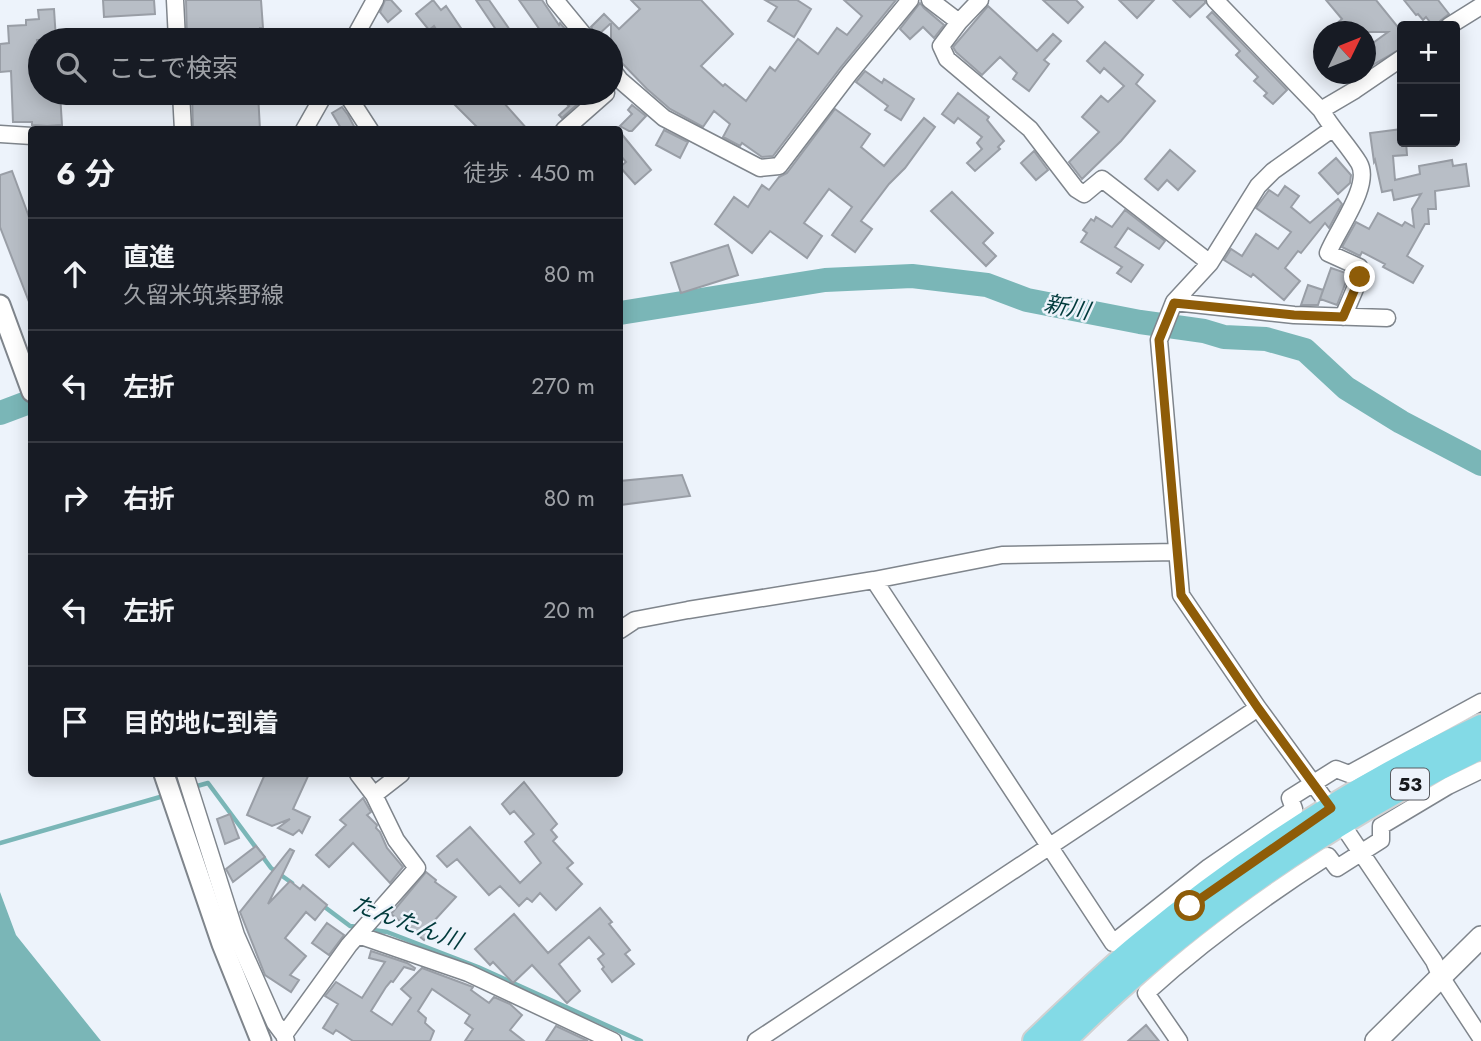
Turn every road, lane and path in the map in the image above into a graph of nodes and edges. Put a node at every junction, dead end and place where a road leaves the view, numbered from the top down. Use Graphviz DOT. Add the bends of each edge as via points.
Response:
graph roads {
  1 [pos="175,0"];
  2 [pos="374,0"];
  3 [pos="555,0"];
  4 [pos="910,0"];
  5 [pos="930,0"];
  6 [pos="980,0"];
  7 [pos="1214,0"];
  8 [pos="1481,6"];
  9 [pos="1457,21"];
  10 [pos="959,22"];
  11 [pos="176,28"];
  12 [pos="360,28"];
  13 [pos="578,28"];
  14 [pos="1397,61"];
  15 [pos="623,86"];
  16 [pos="180,105"];
  17 [pos="318,105"];
  18 [pos="354,105"];
  19 [pos="592,105"];
  20 [pos="1321,110"];
  21 [pos="179,126"];
  22 [pos="306,126"];
  23 [pos="367,126"];
  24 [pos="569,126"];
  25 [pos="1332,130"];
  26 [pos="0,134"];
  27 [pos="28,136"];
  28 [pos="1210,262"];
  29 [pos="1174,303"];
  30 [pos="0,305"];
  31 [pos="1343,317"];
  32 [pos="1387,318"];
  33 [pos="28,380"];
  34 [pos="1177,552"];
  35 [pos="874,580"];
  36 [pos="623,628"];
  37 [pos="1481,702"];
  38 [pos="1258,708"];
  39 [pos="1481,727"];
  40 [pos="1481,747"];
  41 [pos="1481,770"];
  42 [pos="165,777"];
  43 [pos="185,777"];
  44 [pos="360,777"];
  45 [pos="397,777"];
  46 [pos="1313,784"];
  47 [pos="374,795"];
  48 [pos="1336,816"];
  49 [pos="1050,846"];
  50 [pos="1360,853"];
  51 [pos="358,935"];
  52 [pos="1481,937"];
  53 [pos="1441,977"];
  54 [pos="285,1038"];
  55 [pos="1481,1038"];
  56 [pos="261,1041"];
  57 [pos="613,1041"];
  58 [pos="756,1041"];
  59 [pos="1035,1041"];
  60 [pos="1063,1041"];
  61 [pos="1179,1041"];
  62 [pos="1376,1041"];
  1 -- 11 [label="street"];
  2 -- 12 [label="street"];
  3 -- 13 [label="street"];
  4 -- 15 [label="street" via="779,166 760,168 664,118"];
  5 -- 10 [label="street"];
  6 -- 10 [label="street"];
  7 -- 20 [label="street"];
  8 -- 9 [label="street"];
  10 -- 28 [label="street" via="941,46 947,60 1030,129 1076,189 1084,194 1102,178"];
  14 -- 20 [label="street"];
  16 -- 21 [label="street"];
  17 -- 22 [label="street"];
  18 -- 23 [label="street"];
  19 -- 24 [label="street"];
  20 -- 25 [label="street"];
  25 -- 28 [label="street" via="1258,186"];
  25 -- 31 [label="street" via="1360,165 1363,178 1328,253 1359,267 1360,277"];
  26 -- 27 [label="street"];
  28 -- 29 [label="street"];
  29 -- 31 [label="street"];
  29 -- 34 [label="street" via="1159,340"];
  30 -- 33 [label="street"];
  31 -- 32 [label="street"];
  34 -- 35 [label="street" via="1002,555"];
  34 -- 38 [label="street" via="1181,595"];
  35 -- 36 [label="street" via="635,620"];
  35 -- 49 [label="street"];
  37 -- 46 [label="street" via="1349,774 1336,769"];
  38 -- 46 [label="street"];
  38 -- 49 [label="street"];
  39 -- 48 [label="main road, 53" via="1388,775"];
  40 -- 48 [label="main road, 53"];
  41 -- 50 [label="street" via="1381,826 1381,840"];
  42 -- 56 [label="street" via="222,944"];
  43 -- 54 [label="street" via="236,935"];
  44 -- 47 [label="street"];
  45 -- 47 [label="street"];
  46 -- 48 [label="street"];
  46 -- 49 [label="street" via="1290,798 1294,809 1209,867 1113,943"];
  47 -- 51 [label="street" via="417,868"];
  48 -- 50 [label="street"];
  48 -- 59 [label="main road, 53" via="1237,871 1140,944"];
  48 -- 60 [label="main road, 53" via="1208,914"];
  49 -- 58 [label="street"];
  50 -- 53 [label="street"];
  50 -- 61 [label="street" via="1337,868 1328,856 1295,877 1212,936 1146,993"];
  51 -- 54 [label="street"];
  51 -- 57 [label="street" via="468,973"];
  52 -- 53 [label="main road"];
  53 -- 55 [label="street"];
  53 -- 62 [label="main road"];
}
